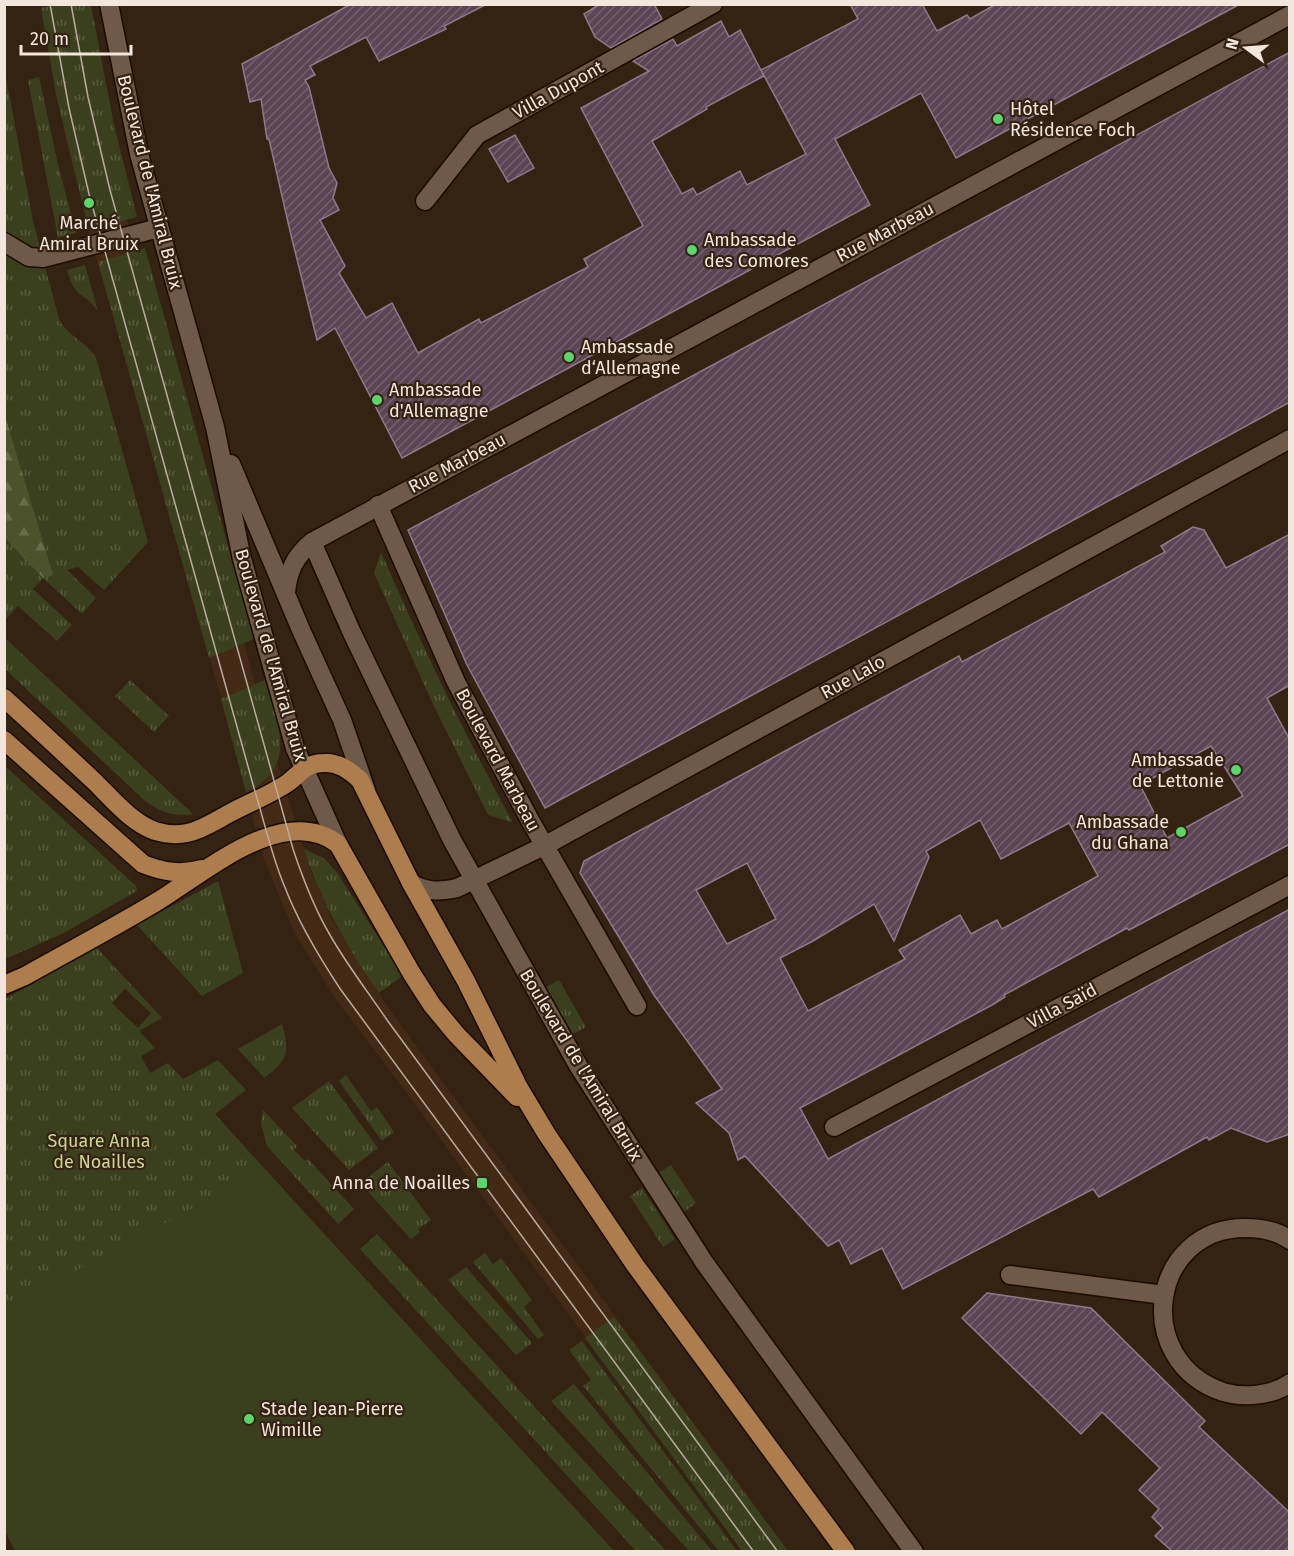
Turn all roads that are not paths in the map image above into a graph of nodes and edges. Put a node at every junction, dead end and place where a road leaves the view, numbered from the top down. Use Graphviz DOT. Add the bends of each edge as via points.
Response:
graph roads {
  1 [pos="108,4"];
  2 [pos="713,4"];
  3 [pos="1290,15"];
  4 [pos="425,201"];
  5 [pos="159,228"];
  6 [pos="4,242"];
  7 [pos="215,427"];
  8 [pos="1290,439"];
  9 [pos="378,505"];
  10 [pos="312,542"];
  11 [pos="286,593"];
  12 [pos="4,698"];
  13 [pos="4,740"];
  14 [pos="303,768"];
  15 [pos="369,797"];
  16 [pos="338,844"];
  17 [pos="544,846"];
  18 [pos="208,868"];
  19 [pos="474,881"];
  20 [pos="411,883"];
  21 [pos="1290,885"];
  22 [pos="4,985"];
  23 [pos="637,1006"];
  24 [pos="834,1127"];
  25 [pos="546,1133"];
  26 [pos="1288,1235"];
  27 [pos="1010,1275"];
  28 [pos="1164,1295"];
  29 [pos="1288,1391"];
  30 [pos="846,1551"];
  31 [pos="914,1551"];
  1 -- 5 [label="street, Boulevard de l'Amiral Bruix" via="139,154"];
  2 -- 4 [label="street, Villa Dupont" via="477,135"];
  3 -- 9 [label="street, Rue Marbeau"];
  5 -- 6 [label="street" via="43,258 29,257"];
  5 -- 7 [label="street, Boulevard de l'Amiral Bruix"];
  7 -- 11 [label="street, Boulevard de l'Amiral Bruix"];
  7 -- 14 [label="street, Boulevard de l'Amiral Bruix" via="242,559"];
  8 -- 17 [label="street, Rue Lalo"];
  9 -- 10 [label="street, Rue Marbeau"];
  9 -- 17 [label="street, Boulevard Marbeau" via="456,682"];
  10 -- 11 [label="street, Rue Marbeau" via="292,565"];
  10 -- 19 [label="street, Boulevard de l'Amiral Bruix" via="352,633"];
  11 -- 15 [label="street, Boulevard de l'Amiral Bruix" via="342,720"];
  12 -- 14 [label="main road" via="105,792 155,831 188,833 289,782"];
  13 -- 18 [label="main road" via="143,864 174,873"];
  14 -- 15 [label="main road" via="324,762 348,769"];
  14 -- 16 [label="street, Boulevard de l'Amiral Bruix"];
  15 -- 20 [label="main road, Boulevard de l'Amiral Bruix"];
  16 -- 18 [label="main road" via="318,833 279,834 250,843"];
  16 -- 25 [label="main road, Boulevard de l'Amiral Bruix" via="432,1005"];
  17 -- 19 [label="street, Rue Lalo"];
  17 -- 23 [label="street, Boulevard Marbeau"];
  18 -- 22 [label="main road" via="153,904"];
  19 -- 20 [label="street, Rue Lalo" via="444,891 431,891"];
  19 -- 31 [label="street, Boulevard de l'Amiral Bruix" via="585,1076 704,1262"];
  20 -- 25 [label="main road, Boulevard de l'Amiral Bruix"];
  21 -- 24 [label="street, Villa Saïd"];
  25 -- 30 [label="main road, Boulevard de l'Amiral Bruix" via="640,1272"];
  26 -- 28 [label="street" via="1260,1228 1234,1228 1209,1236 1188,1251 1172,1271"];
  27 -- 28 [label="street"];
  28 -- 29 [label="street" via="1163,1322 1170,1348 1185,1370 1207,1386 1232,1395"];
}
